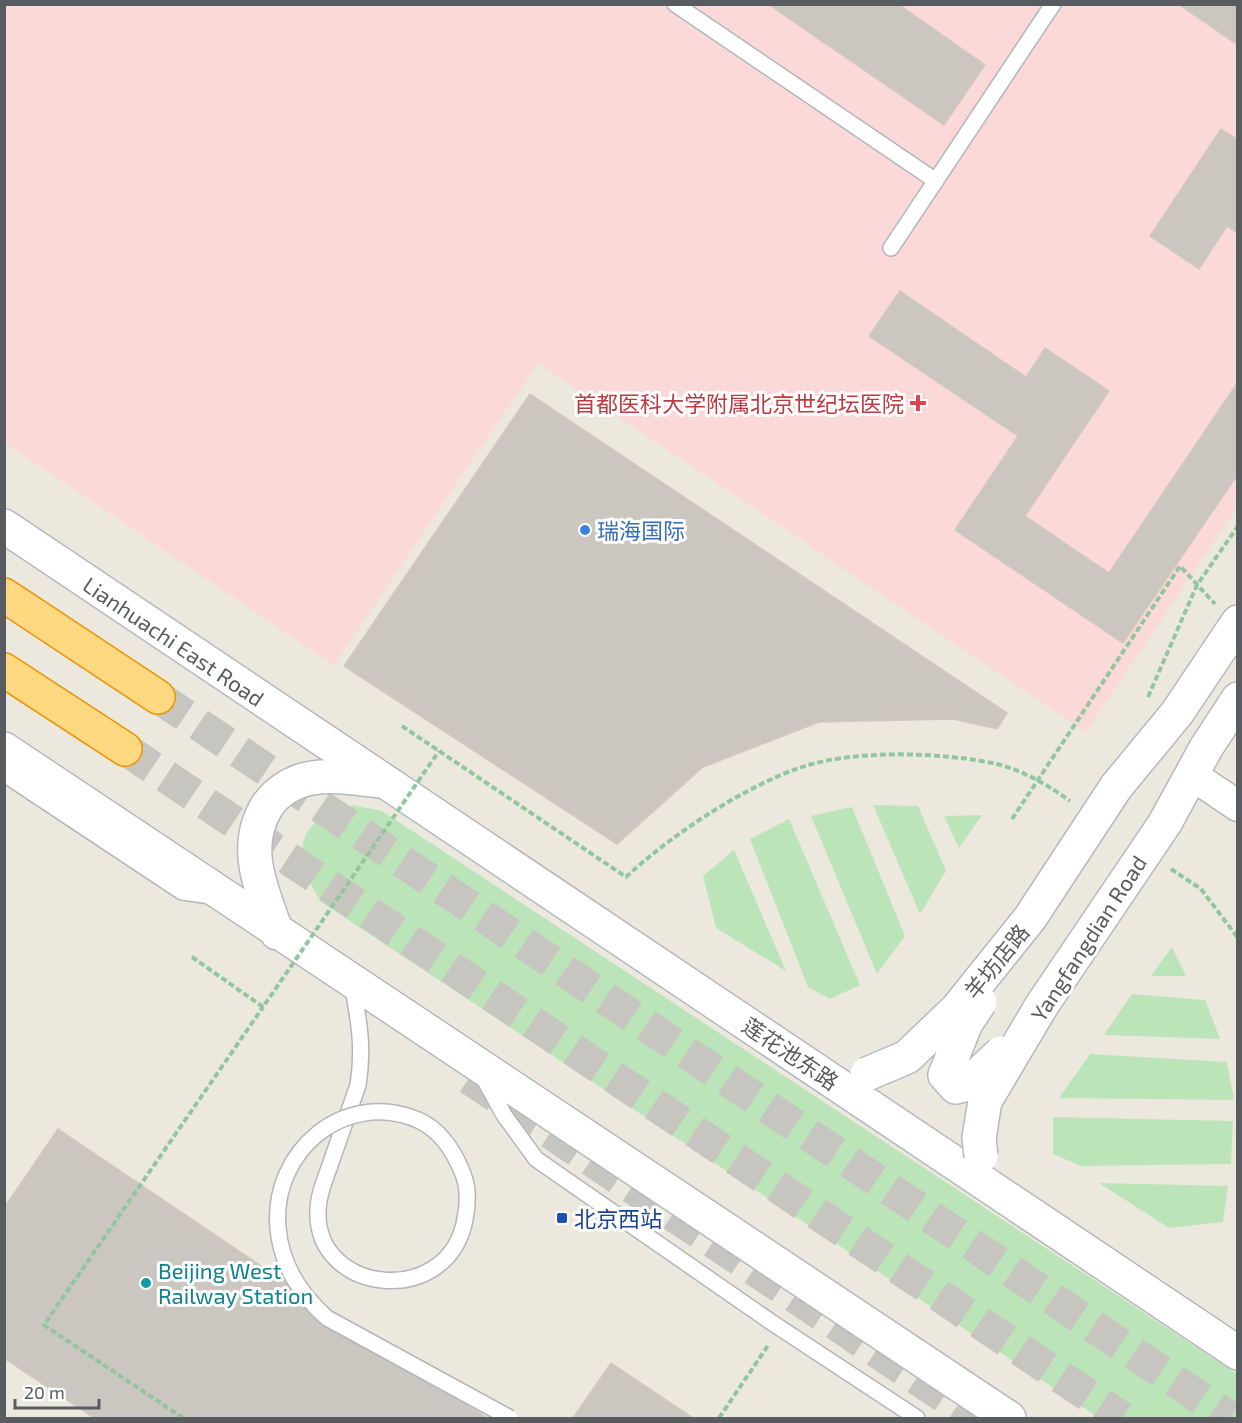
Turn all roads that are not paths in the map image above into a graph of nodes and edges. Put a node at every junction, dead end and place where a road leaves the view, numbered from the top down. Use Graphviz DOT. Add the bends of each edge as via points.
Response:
graph roads {
  1 [pos="675,4"];
  2 [pos="1053,4"];
  3 [pos="936,181"];
  4 [pos="891,248"];
  5 [pos="4,526"];
  6 [pos="4,594"];
  7 [pos="1228,615"];
  8 [pos="4,670"];
  9 [pos="158,697"];
  10 [pos="1238,699"];
  11 [pos="4,749"];
  12 [pos="124,749"];
  13 [pos="4,774"];
  14 [pos="1192,775"];
  15 [pos="385,781"];
  16 [pos="1238,807"];
  17 [pos="226,898"];
  18 [pos="1030,918"];
  19 [pos="277,933"];
  20 [pos="351,982"];
  21 [pos="1042,1005"];
  22 [pos="477,1066"];
  23 [pos="829,1079"];
  24 [pos="994,1187"];
  25 [pos="1238,1353"];
  26 [pos="510,1419"];
  27 [pos="917,1419"];
  28 [pos="1009,1419"];
  1 -- 3 [label="lane"];
  2 -- 3 [label="lane"];
  3 -- 4 [label="lane"];
  5 -- 15 [label="street, 莲花池东路"];
  6 -- 9 [label="highway"];
  7 -- 18 [label="street, 羊坊店路, bridge" via="1177,713 1116,787"];
  8 -- 12 [label="highway"];
  10 -- 14 [label="street, Yangfangdian Road"];
  11 -- 17 [label="street"];
  13 -- 17 [label="lane" via="182,892"];
  14 -- 16 [label="street"];
  14 -- 21 [label="street, Yangfangdian Road, bridge" via="1165,823"];
  15 -- 19 [label="street" via="313,777 296,782 273,797 259,820 253,847 257,878"];
  15 -- 23 [label="street, 莲花池东路"];
  17 -- 19 [label="street"];
  18 -- 21 [label="street, bridge" via="966,1023 945,1075 956,1087 968,1084 1001,1054"];
  18 -- 23 [label="street, 羊坊店路, bridge" via="957,1009 907,1057 867,1074"];
  19 -- 20 [label="street"];
  20 -- 22 [label="street"];
  20 -- 26 [label="lane, bridge" via="362,1035 360,1073 358,1085 329,1168 320,1192 317,1213 321,1232 340,1262 356,1273 392,1282 407,1281 435,1268 462,1232 468,1197 465,1178 447,1143 423,1122 387,1110 366,1112 328,1124 299,1155 282,1190 278,1228 284,1256 297,1285 327,1318"];
  21 -- 24 [label="street, Yangfangdian Road, bridge" via="985,1101 979,1138 981,1156"];
  22 -- 27 [label="lane" via="504,1115 536,1159"];
  22 -- 28 [label="street"];
  23 -- 24 [label="street, 莲花池东路"];
  24 -- 25 [label="street, 莲花池东路"];
}
